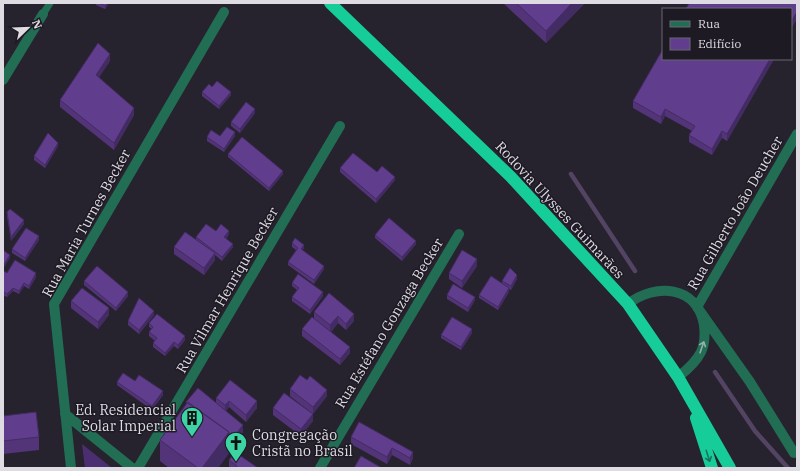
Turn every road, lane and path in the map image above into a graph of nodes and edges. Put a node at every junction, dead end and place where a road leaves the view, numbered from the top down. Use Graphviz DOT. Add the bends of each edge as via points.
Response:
graph roads {
  1 [pos="50,3"];
  2 [pos="330,3"];
  3 [pos="224,12"];
  4 [pos="43,14"];
  5 [pos="3,80"];
  6 [pos="340,126"];
  7 [pos="797,134"];
  8 [pos="458,234"];
  9 [pos="628,304"];
  10 [pos="697,306"];
  11 [pos="678,377"];
  12 [pos="687,393"];
  13 [pos="65,414"];
  14 [pos="794,453"];
  15 [pos="71,468"];
  16 [pos="132,468"];
  17 [pos="138,468"];
  18 [pos="320,468"];
  19 [pos="712,468"];
  20 [pos="730,468"];
  1 -- 4 [label="lane"];
  2 -- 9 [label="highway, Rodovia Ulysses Guimarães" via="511,177"];
  3 -- 13 [label="street, Rua Maria Turnes Becker" via="54,304"];
  4 -- 5 [label="street"];
  6 -- 17 [label="street, Rua Vilmar Henrique Becker"];
  7 -- 10 [label="street, Rua Gilberto João Deucher"];
  8 -- 18 [label="street, Rua Estéfano Gonzaga Becker"];
  9 -- 10 [label="street" via="654,291 674,291 687,297"];
  9 -- 11 [label="highway, Rodovia Ulysses Guimarães"];
  11 -- 10 [label="street, one-way" via="690,367 701,352 706,336"];
  10 -- 14 [label="street" via="750,382"];
  11 -- 12 [label="highway, Rodovia Ulysses Guimarães"];
  12 -- 19 [label="highway, one-way"];
  12 -- 20 [label="highway, Rodovia Ulysses Guimarães"];
  13 -- 15 [label="street, Rua Maria Turnes Becker"];
  13 -- 16 [label="street"];
}
